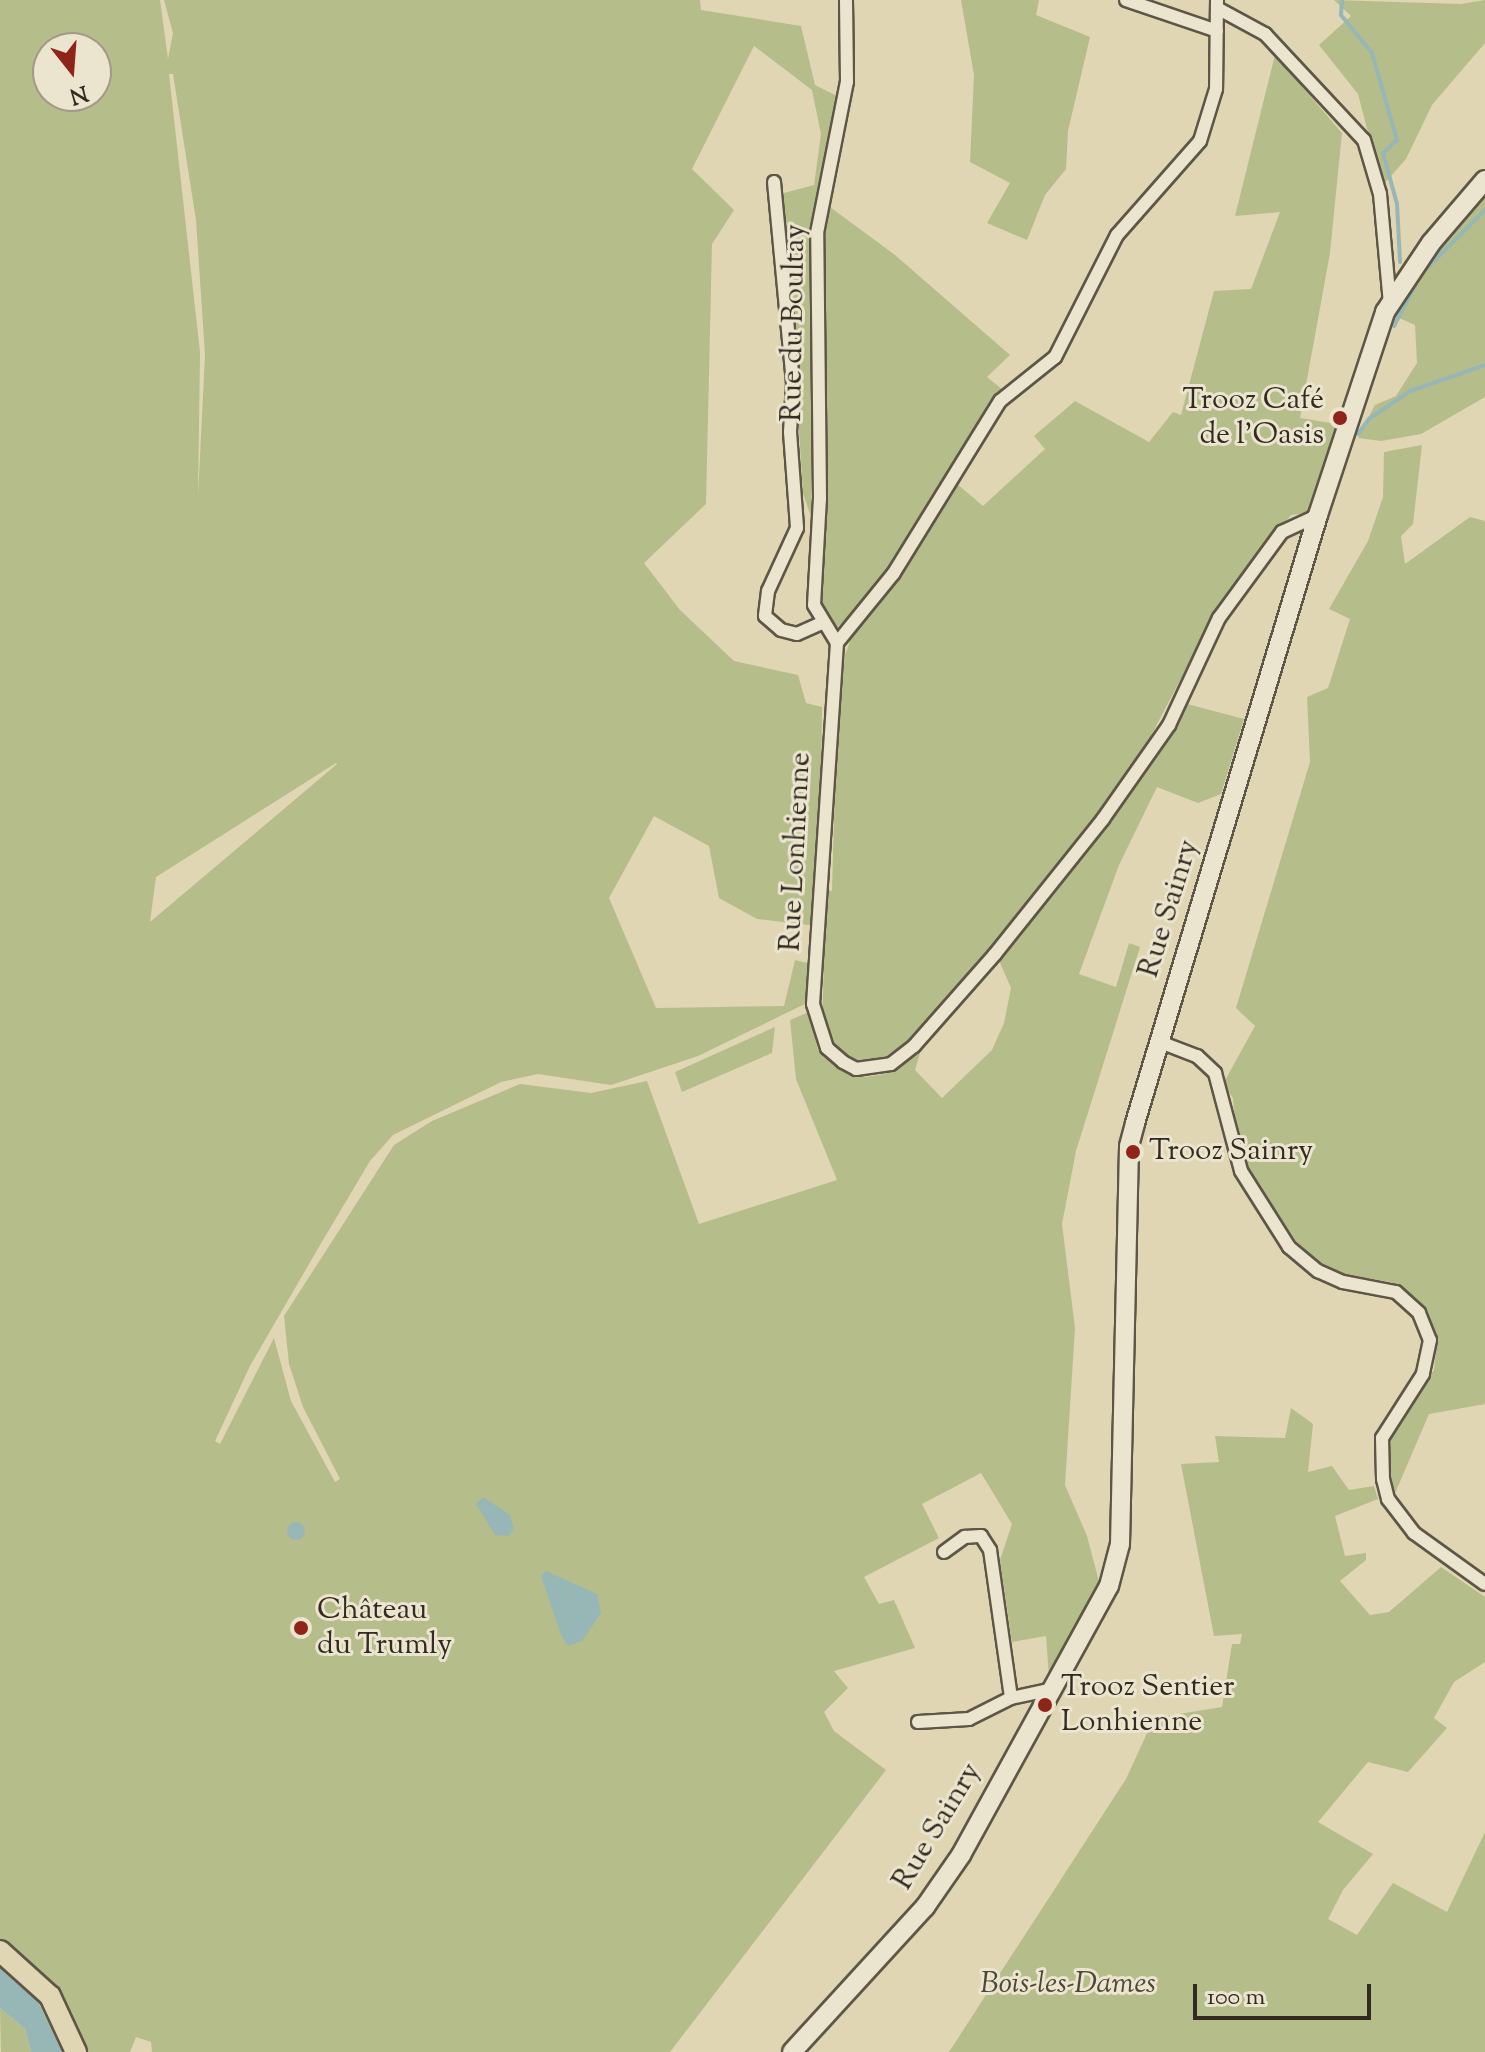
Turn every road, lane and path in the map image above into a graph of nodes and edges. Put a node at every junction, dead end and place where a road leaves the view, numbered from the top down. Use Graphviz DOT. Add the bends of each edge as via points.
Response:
graph roads {
  1 [pos="846,0"];
  2 [pos="1126,0"];
  3 [pos="1217,4"];
  4 [pos="1217,31"];
  5 [pos="1485,180"];
  6 [pos="774,182"];
  7 [pos="1390,303"];
  8 [pos="1318,515"];
  9 [pos="822,623"];
  10 [pos="837,643"];
  11 [pos="1160,1042"];
  12 [pos="944,1552"];
  13 [pos="1485,1584"];
  14 [pos="1049,1690"];
  15 [pos="1011,1698"];
  16 [pos="918,1722"];
  17 [pos="0,1951"];
  18 [pos="73,2049"];
  19 [pos="792,2052"];
  1 -- 9 [label="street, Rue du Boultay" via="842,123 817,233 820,499 814,605"];
  2 -- 4 [label="street"];
  3 -- 4 [label="street"];
  3 -- 7 [label="street" via="1265,34 1364,140 1380,194"];
  4 -- 10 [label="street" via="1216,89 1200,141 1112,243 1055,357 1000,401 893,574"];
  5 -- 7 [label="street, Rue Sainry"];
  6 -- 9 [label="street" via="793,384 790,432 797,528 768,591 765,616 781,630 797,634"];
  7 -- 8 [label="street, Rue Sainry"];
  8 -- 10 [label="street, Rue Lonhienne" via="1282,532 1228,606 1169,725 1004,943 914,1046 891,1064 873,1069 856,1069 827,1048 813,1004"];
  8 -- 11 [label="street, Rue Sainry"];
  9 -- 10 [label="street, Rue du Boultay"];
  11 -- 13 [label="street" via="1197,1056 1215,1073 1241,1171 1289,1247 1318,1271 1343,1282 1396,1292 1419,1313 1430,1340 1423,1374 1382,1438 1383,1479 1388,1499 1414,1533"];
  11 -- 14 [label="street, Rue Sainry" via="1129,1146 1120,1544 1109,1586"];
  12 -- 15 [label="street" via="965,1537 981,1536 990,1550"];
  14 -- 15 [label="street, Rue Sainry"];
  14 -- 19 [label="street, Rue Sainry" via="961,1855 925,1907"];
  15 -- 16 [label="street, Rue Sainry" via="969,1719"];
  17 -- 18 [label="main road" via="50,1996"];
}
